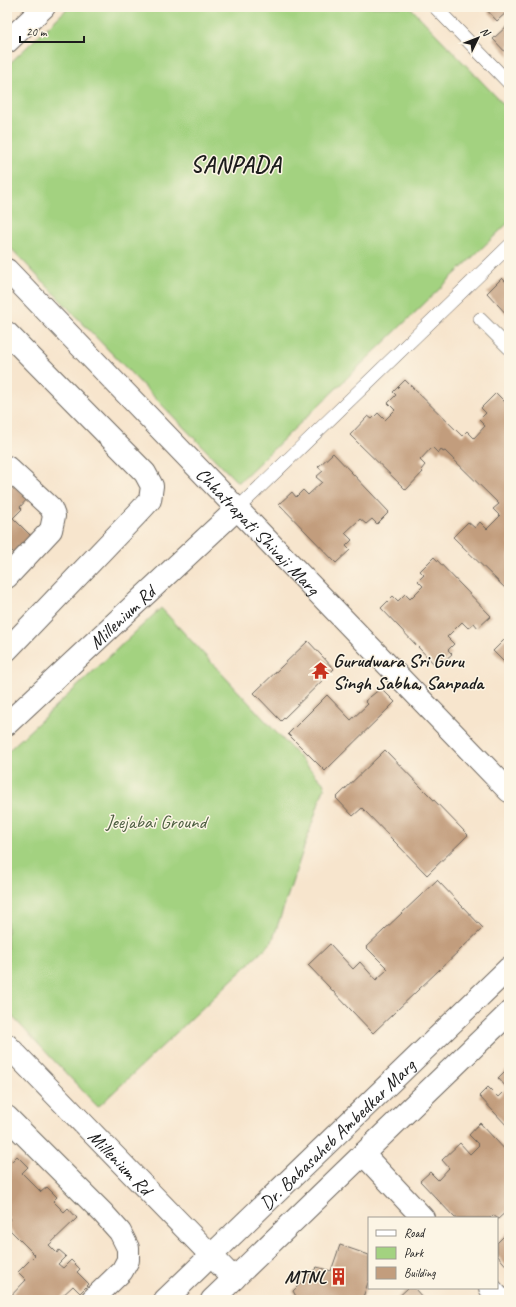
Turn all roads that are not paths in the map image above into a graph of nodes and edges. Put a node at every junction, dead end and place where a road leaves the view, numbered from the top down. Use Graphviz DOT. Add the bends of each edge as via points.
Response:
graph roads {
  1 [pos="43,7"];
  2 [pos="435,7"];
  3 [pos="7,42"];
  4 [pos="509,83"];
  5 [pos="509,246"];
  6 [pos="7,270"];
  7 [pos="480,319"];
  8 [pos="7,333"];
  9 [pos="509,348"];
  10 [pos="7,467"];
  11 [pos="237,509"];
  12 [pos="7,577"];
  13 [pos="7,650"];
  14 [pos="7,724"];
  15 [pos="509,791"];
  16 [pos="509,968"];
  17 [pos="509,1013"];
  18 [pos="7,1044"];
  19 [pos="7,1117"];
  20 [pos="363,1154"];
  21 [pos="422,1217"];
  22 [pos="212,1255"];
  23 [pos="234,1279"];
  24 [pos="491,1289"];
  25 [pos="92,1300"];
  26 [pos="165,1300"];
  27 [pos="212,1300"];
  28 [pos="501,1300"];
  1 -- 3 [label="street"];
  2 -- 4 [label="lane"];
  5 -- 11 [label="lane"];
  6 -- 11 [label="street, Chhatrapati Shivaji Marg"];
  7 -- 9 [label="lane"];
  8 -- 13 [label="street" via="145,473 152,486 150,500"];
  10 -- 12 [label="street" via="51,508 54,516 51,530"];
  11 -- 14 [label="street, Millenium Rd"];
  11 -- 15 [label="street, Chhatrapati Shivaji Marg"];
  16 -- 22 [label="street, Dr. Babasaheb Ambedkar Marg"];
  17 -- 20 [label="street, Dr. Babasaheb Ambedkar Marg"];
  18 -- 22 [label="street, Millenium Rd"];
  19 -- 25 [label="street" via="103,1213 120,1232 128,1248 128,1260 122,1271"];
  20 -- 21 [label="street"];
  20 -- 23 [label="street, Dr. Babasaheb Ambedkar Marg"];
  22 -- 23 [label="street, Millenium Rd"];
  22 -- 26 [label="street, Dr. Babasaheb Ambedkar Marg"];
  23 -- 27 [label="street, Dr. Babasaheb Ambedkar Marg"];
  24 -- 28 [label="street"];
}
